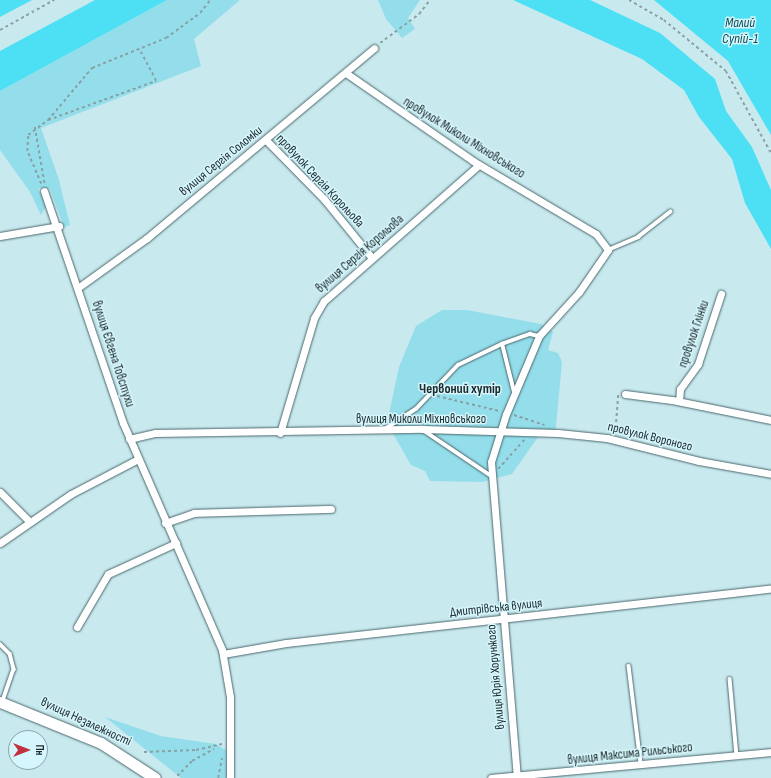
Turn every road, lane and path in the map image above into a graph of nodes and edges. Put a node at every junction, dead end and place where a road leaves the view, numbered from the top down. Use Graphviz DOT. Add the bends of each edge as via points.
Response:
graph roads {
  1 [pos="54,0"];
  2 [pos="210,0"];
  3 [pos="430,0"];
  4 [pos="629,0"];
  5 [pos="0,30"];
  6 [pos="374,48"];
  7 [pos="140,49"];
  8 [pos="346,73"];
  9 [pos="48,120"];
  10 [pos="35,128"];
  11 [pos="266,140"];
  12 [pos="771,153"];
  13 [pos="479,165"];
  14 [pos="44,191"];
  15 [pos="670,212"];
  16 [pos="59,226"];
  17 [pos="0,236"];
  18 [pos="608,250"];
  19 [pos="372,258"];
  20 [pos="79,287"];
  21 [pos="721,294"];
  22 [pos="539,336"];
  23 [pos="502,344"];
  24 [pos="514,393"];
  25 [pos="429,394"];
  26 [pos="625,394"];
  27 [pos="679,401"];
  28 [pos="506,414"];
  29 [pos="771,420"];
  30 [pos="423,429"];
  31 [pos="384,430"];
  32 [pos="499,431"];
  33 [pos="528,432"];
  34 [pos="552,432"];
  35 [pos="280,433"];
  36 [pos="129,438"];
  37 [pos="614,440"];
  38 [pos="138,459"];
  39 [pos="771,474"];
  40 [pos="490,475"];
  41 [pos="0,492"];
  42 [pos="331,509"];
  43 [pos="30,522"];
  44 [pos="165,523"];
  45 [pos="0,543"];
  46 [pos="176,543"];
  47 [pos="771,589"];
  48 [pos="503,620"];
  49 [pos="77,627"];
  50 [pos="0,644"];
  51 [pos="223,654"];
  52 [pos="629,666"];
  53 [pos="730,679"];
  54 [pos="2,702"];
  55 [pos="224,744"];
  56 [pos="232,747"];
  57 [pos="215,748"];
  58 [pos="223,749"];
  59 [pos="144,752"];
  60 [pos="771,752"];
  61 [pos="223,754"];
  62 [pos="737,756"];
  63 [pos="641,765"];
  64 [pos="177,776"];
  65 [pos="517,777"];
  66 [pos="155,778"];
  67 [pos="218,778"];
  68 [pos="230,778"];
  69 [pos="491,778"];
  1 -- 5 [label="path"];
  2 -- 7 [label="path" via="200,13 168,38"];
  3 -- 6 [label="path" via="419,14"];
  4 -- 12 [label="path" via="664,20 726,71"];
  6 -- 8 [label="street, вулиця Сергія Соломки"];
  7 -- 9 [label="path" via="90,69"];
  7 -- 9 [label="path" via="156,81"];
  8 -- 11 [label="street, вулиця Сергія Соломки"];
  8 -- 13 [label="street, провулок Миколи Міхновського"];
  9 -- 10 [label="path"];
  10 -- 14 [label="path"];
  10 -- 14 [label="path" via="26,138 26,147"];
  11 -- 19 [label="street, провулок Сергія Корольова" via="324,199"];
  11 -- 20 [label="street, вулиця Сергія Соломки" via="147,238"];
  13 -- 18 [label="street, провулок Миколи Міхновського" via="596,234"];
  13 -- 19 [label="street, вулиця Сергія Корольова" via="456,188"];
  14 -- 16 [label="street, вулиця Євгена Товстухи"];
  15 -- 18 [label="lane" via="638,238"];
  16 -- 17 [label="street"];
  16 -- 20 [label="street, вулиця Євгена Товстухи"];
  18 -- 22 [label="street, вулиця Миколи Міхновського" via="579,292"];
  19 -- 35 [label="street, вулиця Сергія Корольова" via="329,295 317,312"];
  20 -- 36 [label="street, вулиця Євгена Товстухи"];
  21 -- 27 [label="street, провулок Глінки" via="696,371 680,389"];
  22 -- 23 [label="lane" via="530,334"];
  22 -- 24 [label="street, вулиця Миколи Міхновського"];
  23 -- 24 [label="lane"];
  23 -- 25 [label="lane" via="458,365"];
  24 -- 28 [label="street, вулиця Миколи Міхновського"];
  25 -- 28 [label="path" via="487,406"];
  25 -- 31 [label="lane" via="413,412"];
  26 -- 27 [label="street"];
  26 -- 37 [label="path" via="617,396"];
  27 -- 29 [label="street"];
  28 -- 32 [label="street, вулиця Миколи Міхновського"];
  28 -- 34 [label="path" via="526,417"];
  30 -- 31 [label="street, вулиця Миколи Міхновського"];
  30 -- 32 [label="street, вулиця Миколи Міхновського"];
  30 -- 40 [label="lane"];
  31 -- 35 [label="street, вулиця Миколи Міхновського"];
  32 -- 33 [label="street, провулок Вороного"];
  32 -- 40 [label="street, вулиця Юрія Хорунжого"];
  33 -- 34 [label="street, провулок Вороного"];
  33 -- 40 [label="path" via="518,449"];
  34 -- 37 [label="street, провулок Вороного"];
  35 -- 36 [label="street, вулиця Миколи Міхновського" via="155,432"];
  36 -- 38 [label="street, вулиця Євгена Товстухи"];
  37 -- 39 [label="street, провулок Вороного" via="699,461"];
  38 -- 43 [label="street" via="71,494"];
  38 -- 44 [label="street, вулиця Євгена Товстухи"];
  40 -- 48 [label="street, вулиця Юрія Хорунжого"];
  41 -- 43 [label="street"];
  42 -- 44 [label="street" via="194,513"];
  43 -- 45 [label="street"];
  44 -- 46 [label="street, вулиця Євгена Товстухи"];
  46 -- 49 [label="street" via="108,574"];
  46 -- 51 [label="street, вулиця Євгена Товстухи" via="204,601"];
  47 -- 48 [label="street, Дмитрівська вулиця"];
  48 -- 51 [label="street, Дмитрівська вулиця" via="286,643"];
  48 -- 65 [label="street, вулиця Юрія Хорунжого"];
  50 -- 54 [label="lane" via="10,654 14,669"];
  51 -- 56 [label="street, вулиця Євгена Товстухи" via="230,697"];
  52 -- 63 [label="lane"];
  53 -- 62 [label="lane"];
  54 -- 66 [label="main road, вулиця Незалежності" via="102,744"];
  55 -- 56 [label="path"];
  55 -- 57 [label="path"];
  55 -- 58 [label="path"];
  56 -- 68 [label="street, вулиця Євгена Товстухи"];
  57 -- 59 [label="path"];
  57 -- 64 [label="path" via="192,761"];
  60 -- 62 [label="street, вулиця Максима Рильського"];
  61 -- 67 [label="path"];
  62 -- 63 [label="street, вулиця Максима Рильського"];
  63 -- 65 [label="street, вулиця Максима Рильського"];
  65 -- 69 [label="street, вулиця Максима Рильського"];
}
